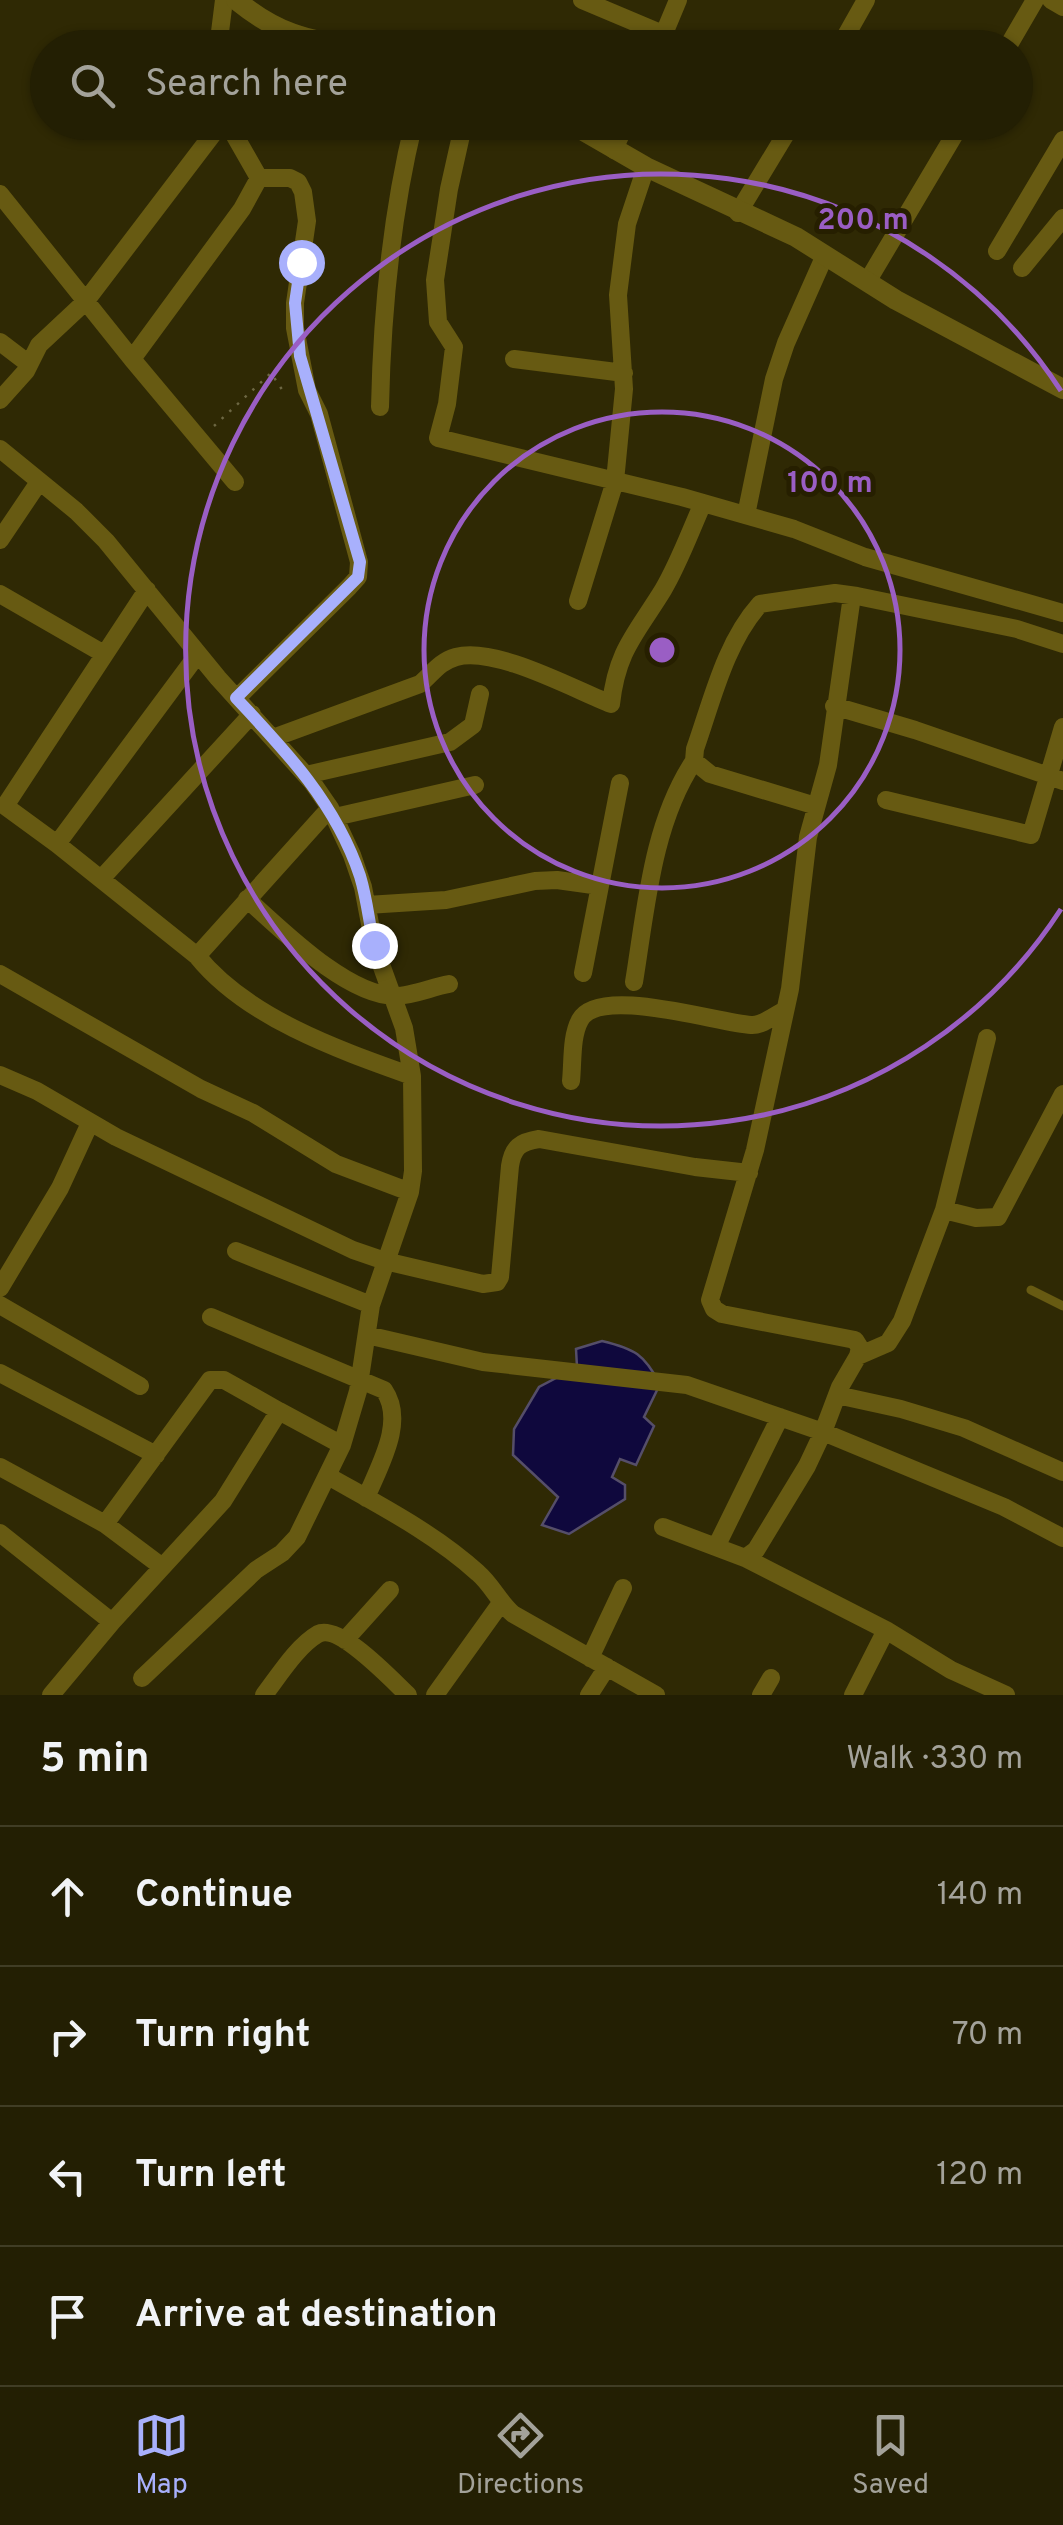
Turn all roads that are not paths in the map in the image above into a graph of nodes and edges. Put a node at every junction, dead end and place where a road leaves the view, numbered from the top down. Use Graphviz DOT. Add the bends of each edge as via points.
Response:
graph roads {
  1 [pos="224,0"];
  2 [pos="236,0"];
  3 [pos="582,0"];
  4 [pos="678,0"];
  5 [pos="866,0"];
  6 [pos="1036,0"];
  7 [pos="1051,0"];
  8 [pos="1063,7"];
  9 [pos="220,30"];
  10 [pos="281,30"];
  11 [pos="641,30"];
  12 [pos="665,30"];
  13 [pos="848,30"];
  14 [pos="1018,30"];
  15 [pos="210,140"];
  16 [pos="235,140"];
  17 [pos="410,140"];
  18 [pos="460,140"];
  19 [pos="598,140"];
  20 [pos="618,140"];
  21 [pos="782,140"];
  22 [pos="951,140"];
  23 [pos="1063,140"];
  24 [pos="614,150"];
  25 [pos="646,166"];
  26 [pos="259,178"];
  27 [pos="0,194"];
  28 [pos="738,212"];
  29 [pos="1063,218"];
  30 [pos="997,250"];
  31 [pos="825,255"];
  32 [pos="1022,268"];
  33 [pos="867,282"];
  34 [pos="84,302"];
  35 [pos="0,342"];
  36 [pos="132,359"];
  37 [pos="514,360"];
  38 [pos="29,364"];
  39 [pos="624,373"];
  40 [pos="1063,389"];
  41 [pos="0,400"];
  42 [pos="380,407"];
  43 [pos="0,448"];
  44 [pos="615,480"];
  45 [pos="39,482"];
  46 [pos="235,482"];
  47 [pos="703,503"];
  48 [pos="746,515"];
  49 [pos="0,540"];
  50 [pos="147,590"];
  51 [pos="0,594"];
  52 [pos="852,596"];
  53 [pos="578,601"];
  54 [pos="1063,613"];
  55 [pos="1063,644"];
  56 [pos="104,654"];
  57 [pos="198,654"];
  58 [pos="480,694"];
  59 [pos="236,698"];
  60 [pos="834,706"];
  61 [pos="252,714"];
  62 [pos="1063,727"];
  63 [pos="273,738"];
  64 [pos="694,761"];
  65 [pos="306,775"];
  66 [pos="1055,779"];
  67 [pos="620,783"];
  68 [pos="475,786"];
  69 [pos="886,800"];
  70 [pos="2,804"];
  71 [pos="816,806"];
  72 [pos="332,813"];
  73 [pos="57,844"];
  74 [pos="102,879"];
  75 [pos="600,886"];
  76 [pos="247,899"];
  77 [pos="367,906"];
  78 [pos="197,956"];
  79 [pos="584,973"];
  80 [pos="0,974"];
  81 [pos="634,982"];
  82 [pos="449,984"];
  83 [pos="394,996"];
  84 [pos="785,1010"];
  85 [pos="987,1038"];
  86 [pos="0,1075"];
  87 [pos="412,1076"];
  88 [pos="571,1081"];
  89 [pos="1063,1094"];
  90 [pos="90,1123"];
  91 [pos="749,1172"];
  92 [pos="410,1192"];
  93 [pos="944,1210"];
  94 [pos="236,1252"];
  95 [pos="385,1261"];
  96 [pos="0,1288"];
  97 [pos="1031,1290"];
  98 [pos="372,1304"];
  99 [pos="0,1305"];
  100 [pos="1063,1306"];
  101 [pos="212,1317"];
  102 [pos="367,1335"];
  103 [pos="858,1356"];
  104 [pos="0,1373"];
  105 [pos="360,1378"];
  106 [pos="140,1386"];
  107 [pos="837,1395"];
  108 [pos="279,1411"];
  109 [pos="780,1417"];
  110 [pos="823,1432"];
  111 [pos="342,1445"];
  112 [pos="156,1455"];
  113 [pos="1,1470"];
  114 [pos="1063,1472"];
  115 [pos="328,1476"];
  116 [pos="366,1498"];
  117 [pos="105,1524"];
  118 [pos="663,1527"];
  119 [pos="0,1532"];
  120 [pos="1063,1538"];
  121 [pos="716,1547"];
  122 [pos="745,1558"];
  123 [pos="161,1566"];
  124 [pos="623,1588"];
  125 [pos="390,1590"];
  126 [pos="500,1603"];
  127 [pos="112,1622"];
  128 [pos="886,1630"];
  129 [pos="345,1640"];
  130 [pos="590,1658"];
  131 [pos="607,1668"];
  132 [pos="142,1678"];
  133 [pos="771,1678"];
  134 [pos="51,1695"];
  135 [pos="264,1695"];
  136 [pos="408,1695"];
  137 [pos="435,1695"];
  138 [pos="590,1695"];
  139 [pos="656,1695"];
  140 [pos="760,1695"];
  141 [pos="854,1695"];
  142 [pos="1006,1695"];
  1 -- 9 [label="street"];
  2 -- 10 [label="street"];
  3 -- 11 [label="street"];
  4 -- 12 [label="street"];
  5 -- 13 [label="street"];
  6 -- 14 [label="street"];
  7 -- 8 [label="street"];
  15 -- 34 [label="street"];
  16 -- 26 [label="street"];
  17 -- 42 [label="street" via="393,226"];
  18 -- 44 [label="street" via="435,280 438,322 454,347 438,438"];
  19 -- 24 [label="street"];
  20 -- 24 [label="street"];
  21 -- 28 [label="street"];
  22 -- 33 [label="street"];
  23 -- 30 [label="street"];
  24 -- 25 [label="street"];
  25 -- 28 [label="street"];
  25 -- 39 [label="street" via="627,224 618,295"];
  26 -- 36 [label="street"];
  26 -- 59 [label="street" via="290,178 303,192 307,222 295,328 307,390 360,562 349,587"];
  27 -- 34 [label="street"];
  28 -- 31 [label="street"];
  29 -- 32 [label="street"];
  31 -- 33 [label="street"];
  31 -- 48 [label="street" via="774,380"];
  33 -- 40 [label="street"];
  34 -- 36 [label="street"];
  34 -- 38 [label="street" via="38,345"];
  35 -- 38 [label="street"];
  36 -- 46 [label="street"];
  37 -- 39 [label="street"];
  38 -- 41 [label="street"];
  39 -- 44 [label="street"];
  43 -- 45 [label="street"];
  44 -- 47 [label="street"];
  44 -- 53 [label="street"];
  45 -- 49 [label="street"];
  45 -- 50 [label="street" via="90,524"];
  47 -- 48 [label="street"];
  47 -- 63 [label="street" via="669,579 628,640 611,704 497,658 462,655 434,668 420,684"];
  48 -- 54 [label="street"];
  50 -- 56 [label="street"];
  50 -- 57 [label="street"];
  51 -- 56 [label="street"];
  52 -- 55 [label="street" via="1017,628"];
  52 -- 60 [label="street"];
  52 -- 64 [label="street" via="760,604 724,668"];
  56 -- 70 [label="street"];
  57 -- 59 [label="street"];
  57 -- 73 [label="street"];
  58 -- 65 [label="street" via="473,725 450,742"];
  59 -- 61 [label="street"];
  60 -- 66 [label="street"];
  60 -- 71 [label="street"];
  61 -- 63 [label="street"];
  61 -- 74 [label="street"];
  62 -- 66 [label="street"];
  63 -- 65 [label="street"];
  64 -- 71 [label="street" via="710,774"];
  64 -- 81 [label="street" via="673,797"];
  65 -- 72 [label="street"];
  66 -- 69 [label="street" via="1031,835"];
  67 -- 75 [label="street"];
  68 -- 72 [label="street"];
  70 -- 73 [label="street"];
  71 -- 84 [label="street"];
  72 -- 76 [label="street"];
  72 -- 77 [label="street"];
  73 -- 74 [label="street"];
  74 -- 78 [label="street"];
  75 -- 77 [label="street" via="558,880"];
  75 -- 79 [label="street"];
  76 -- 78 [label="street"];
  76 -- 83 [label="street" via="326,966"];
  77 -- 83 [label="street"];
  78 -- 87 [label="street" via="247,1003"];
  80 -- 92 [label="street" via="336,1164"];
  82 -- 83 [label="street"];
  83 -- 87 [label="street"];
  84 -- 88 [label="street" via="755,1026 599,1006 579,1022"];
  84 -- 91 [label="street"];
  85 -- 93 [label="street"];
  86 -- 90 [label="street"];
  87 -- 92 [label="street"];
  89 -- 93 [label="street" via="998,1217"];
  90 -- 95 [label="street" via="289,1222"];
  90 -- 96 [label="street"];
  91 -- 95 [label="street" via="529,1141 512,1153 498,1282"];
  91 -- 103 [label="street" via="713,1287 714,1309 841,1335 855,1340"];
  92 -- 95 [label="street"];
  93 -- 103 [label="street" via="896,1334"];
  94 -- 98 [label="street"];
  95 -- 98 [label="street"];
  97 -- 100 [label="lane"];
  98 -- 102 [label="street"];
  99 -- 106 [label="street"];
  101 -- 105 [label="street"];
  102 -- 105 [label="street"];
  102 -- 109 [label="street" via="483,1362 666,1381"];
  103 -- 107 [label="street"];
  104 -- 112 [label="street"];
  105 -- 111 [label="street"];
  105 -- 116 [label="street" via="392,1401 383,1457"];
  107 -- 110 [label="street"];
  107 -- 114 [label="street" via="964,1428"];
  108 -- 111 [label="street"];
  108 -- 112 [label="street" via="224,1380 210,1380"];
  108 -- 123 [label="street" via="223,1501"];
  109 -- 110 [label="street"];
  109 -- 121 [label="street"];
  110 -- 120 [label="street"];
  110 -- 122 [label="street" via="756,1550"];
  111 -- 115 [label="street"];
  112 -- 117 [label="street"];
  113 -- 117 [label="street"];
  115 -- 116 [label="street"];
  115 -- 132 [label="street" via="282,1553"];
  116 -- 126 [label="street" via="476,1571"];
  117 -- 123 [label="street"];
  118 -- 121 [label="street"];
  119 -- 127 [label="street"];
  121 -- 122 [label="street"];
  122 -- 128 [label="street"];
  123 -- 127 [label="street"];
  124 -- 130 [label="street"];
  125 -- 129 [label="street"];
  126 -- 130 [label="street"];
  126 -- 137 [label="street"];
  127 -- 134 [label="street"];
  128 -- 141 [label="street"];
  128 -- 142 [label="street"];
  129 -- 135 [label="street" via="316,1635"];
  129 -- 136 [label="street"];
  130 -- 131 [label="street"];
  131 -- 138 [label="street"];
  131 -- 139 [label="street"];
  133 -- 140 [label="street"];
}
